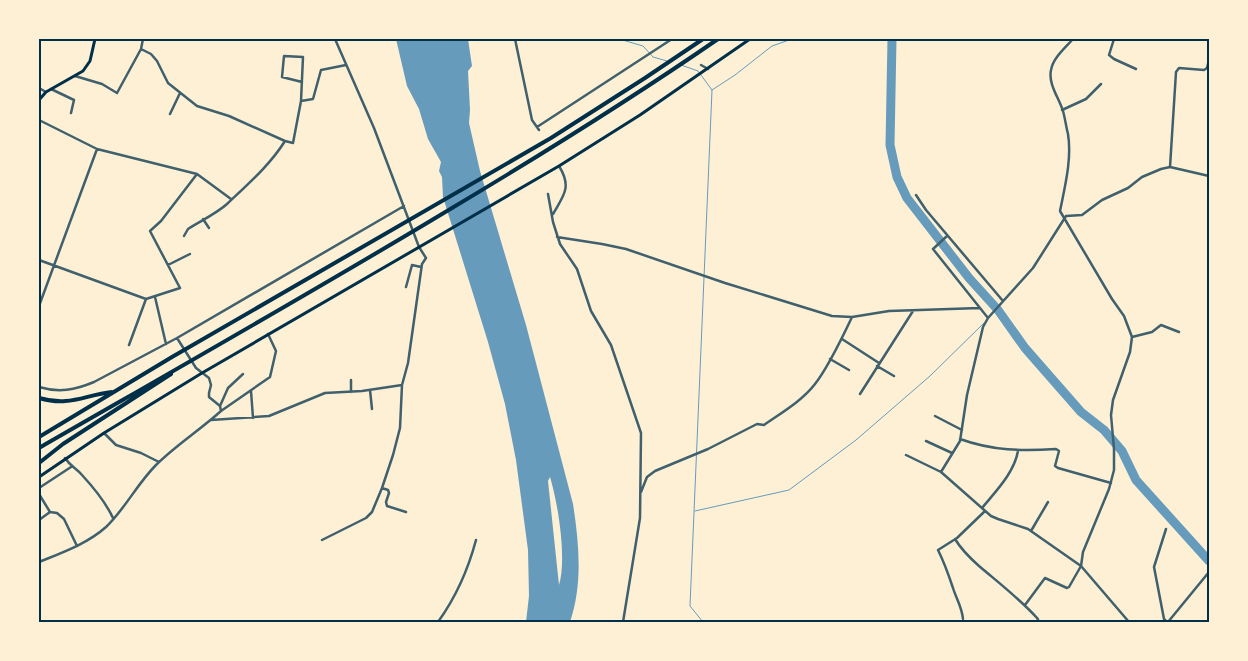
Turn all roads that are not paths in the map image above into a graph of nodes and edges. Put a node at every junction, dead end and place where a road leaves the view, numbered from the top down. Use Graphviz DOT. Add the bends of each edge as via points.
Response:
graph roads {
  1 [pos="95,39"];
  2 [pos="143,39"];
  3 [pos="336,39"];
  4 [pos="515,39"];
  5 [pos="672,39"];
  6 [pos="703,39"];
  7 [pos="718,39"];
  8 [pos="750,39"];
  9 [pos="1073,39"];
  10 [pos="1114,39"];
  11 [pos="141,49"];
  12 [pos="1209,60"];
  13 [pos="346,65"];
  14 [pos="701,65"];
  15 [pos="708,69"];
  16 [pos="1136,69"];
  17 [pos="76,76"];
  18 [pos="302,82"];
  19 [pos="1101,84"];
  20 [pos="39,88"];
  21 [pos="51,89"];
  22 [pos="46,92"];
  23 [pos="180,92"];
  24 [pos="39,100"];
  25 [pos="301,101"];
  26 [pos="1062,110"];
  27 [pos="71,113"];
  28 [pos="170,114"];
  29 [pos="39,120"];
  30 [pos="284,141"];
  31 [pos="97,149"];
  32 [pos="559,166"];
  33 [pos="1170,167"];
  34 [pos="197,174"];
  35 [pos="1209,176"];
  36 [pos="548,194"];
  37 [pos="916,195"];
  38 [pos="231,199"];
  39 [pos="404,206"];
  40 [pos="553,214"];
  41 [pos="1064,218"];
  42 [pos="203,219"];
  43 [pos="209,228"];
  44 [pos="184,236"];
  45 [pos="947,236"];
  46 [pos="557,237"];
  47 [pos="419,247"];
  48 [pos="190,254"];
  49 [pos="39,260"];
  50 [pos="54,265"];
  51 [pos="168,265"];
  52 [pos="421,267"];
  53 [pos="406,287"];
  54 [pos="155,296"];
  55 [pos="146,299"];
  56 [pos="1002,301"];
  57 [pos="39,306"];
  58 [pos="980,308"];
  59 [pos="913,311"];
  60 [pos="852,316"];
  61 [pos="988,318"];
  62 [pos="1179,332"];
  63 [pos="268,334"];
  64 [pos="1132,337"];
  65 [pos="178,338"];
  66 [pos="842,339"];
  67 [pos="166,344"];
  68 [pos="129,345"];
  69 [pos="830,360"];
  70 [pos="878,364"];
  71 [pos="180,366"];
  72 [pos="849,370"];
  73 [pos="202,373"];
  74 [pos="243,374"];
  75 [pos="894,376"];
  76 [pos="352,380"];
  77 [pos="402,385"];
  78 [pos="39,387"];
  79 [pos="370,390"];
  80 [pos="251,391"];
  81 [pos="115,392"];
  82 [pos="351,392"];
  83 [pos="860,394"];
  84 [pos="39,398"];
  85 [pos="220,406"];
  86 [pos="372,409"];
  87 [pos="221,412"];
  88 [pos="935,416"];
  89 [pos="254,418"];
  90 [pos="210,420"];
  91 [pos="962,430"];
  92 [pos="104,433"];
  93 [pos="39,437"];
  94 [pos="960,440"];
  95 [pos="926,441"];
  96 [pos="39,448"];
  97 [pos="1018,450"];
  98 [pos="952,453"];
  99 [pos="906,456"];
  100 [pos="65,458"];
  101 [pos="159,462"];
  102 [pos="39,463"];
  103 [pos="70,467"];
  104 [pos="941,472"];
  105 [pos="39,477"];
  106 [pos="1111,483"];
  107 [pos="39,488"];
  108 [pos="382,488"];
  109 [pos="641,493"];
  110 [pos="39,494"];
  111 [pos="1048,502"];
  112 [pos="982,508"];
  113 [pos="986,511"];
  114 [pos="50,512"];
  115 [pos="406,512"];
  116 [pos="113,518"];
  117 [pos="39,520"];
  118 [pos="1166,529"];
  119 [pos="1031,531"];
  120 [pos="955,539"];
  121 [pos="322,540"];
  122 [pos="476,540"];
  123 [pos="77,546"];
  124 [pos="39,562"];
  125 [pos="1081,566"];
  126 [pos="1208,573"];
  127 [pos="1025,605"];
  128 [pos="963,618"];
  129 [pos="438,622"];
  130 [pos="623,622"];
  131 [pos="1036,622"];
  132 [pos="1129,622"];
  133 [pos="1168,622"];
  1 -- 17 [label="main road" via="90,61"];
  2 -- 11 [label="street"];
  3 -- 13 [label="street"];
  4 -- 5 [label="street" via="532,120 538,128"];
  6 -- 81 [label="highway" via="551,138"];
  7 -- 71 [label="highway" via="651,85 406,236"];
  8 -- 15 [label="main road"];
  9 -- 26 [label="street" via="1050,72"];
  10 -- 16 [label="street" via="1110,54"];
  11 -- 17 [label="street" via="117,93 102,84"];
  11 -- 23 [label="street" via="151,54 168,83"];
  12 -- 33 [label="street" via="1204,70 1179,68 1176,72"];
  13 -- 25 [label="street" via="321,70 314,99"];
  13 -- 39 [label="street"];
  14 -- 15 [label="street"];
  15 -- 32 [label="main road"];
  17 -- 21 [label="main road"];
  18 -- 18 [label="street" via="303,57 284,56 282,77"];
  18 -- 25 [label="street"];
  19 -- 26 [label="street" via="1086,99"];
  20 -- 22 [label="street"];
  21 -- 22 [label="main road"];
  21 -- 27 [label="street" via="74,100"];
  22 -- 24 [label="main road"];
  23 -- 28 [label="street"];
  23 -- 30 [label="street" via="196,106 229,116"];
  25 -- 30 [label="street" via="293,143"];
  26 -- 41 [label="street" via="1068,136 1060,211"];
  29 -- 31 [label="street"];
  30 -- 38 [label="street" via="273,160"];
  31 -- 34 [label="street"];
  31 -- 50 [label="street"];
  32 -- 40 [label="street" via="567,183 565,194"];
  32 -- 47 [label="main road"];
  33 -- 35 [label="street"];
  33 -- 41 [label="street" via="1149,174 1082,215"];
  34 -- 38 [label="street"];
  34 -- 51 [label="street" via="161,221 150,230"];
  36 -- 40 [label="street"];
  37 -- 56 [label="street"];
  38 -- 42 [label="street"];
  39 -- 47 [label="street"];
  39 -- 65 [label="street"];
  40 -- 46 [label="street"];
  41 -- 56 [label="street" via="1033,268"];
  41 -- 64 [label="street" via="1124,316"];
  42 -- 43 [label="street"];
  42 -- 44 [label="street" via="188,229"];
  45 -- 58 [label="street" via="934,248"];
  46 -- 60 [label="street" via="626,249 832,316"];
  46 -- 109 [label="street" via="577,269 591,311 611,345 636,416 641,440"];
  47 -- 52 [label="street" via="426,258"];
  47 -- 63 [label="main road"];
  48 -- 51 [label="street"];
  49 -- 50 [label="street"];
  50 -- 55 [label="street"];
  50 -- 57 [label="street"];
  51 -- 54 [label="street" via="180,288"];
  52 -- 53 [label="street" via="412,265"];
  52 -- 77 [label="street"];
  54 -- 55 [label="street"];
  54 -- 67 [label="street"];
  55 -- 68 [label="street"];
  56 -- 61 [label="street"];
  58 -- 59 [label="street"];
  58 -- 61 [label="street"];
  59 -- 60 [label="street"];
  59 -- 70 [label="street"];
  60 -- 66 [label="street"];
  61 -- 91 [label="street" via="967,395"];
  62 -- 64 [label="street" via="1161,325 1152,332"];
  63 -- 73 [label="main road"];
  63 -- 80 [label="street" via="276,351 270,377"];
  64 -- 106 [label="street" via="1113,400 1114,470"];
  65 -- 67 [label="street"];
  65 -- 73 [label="street"];
  66 -- 69 [label="street"];
  66 -- 70 [label="street"];
  67 -- 78 [label="street" via="81,388 56,391"];
  69 -- 72 [label="street"];
  69 -- 109 [label="street" via="815,384 764,425 757,424 655,471 647,477"];
  70 -- 75 [label="street"];
  70 -- 83 [label="street"];
  71 -- 96 [label="highway"];
  71 -- 102 [label="highway"];
  73 -- 85 [label="street" via="210,381 209,397"];
  73 -- 92 [label="main road"];
  74 -- 85 [label="street" via="228,388"];
  76 -- 82 [label="street"];
  77 -- 79 [label="street"];
  77 -- 108 [label="street" via="400,428"];
  79 -- 82 [label="street"];
  79 -- 86 [label="street"];
  80 -- 87 [label="street"];
  80 -- 89 [label="street"];
  81 -- 84 [label="highway" via="69,402"];
  81 -- 93 [label="highway"];
  82 -- 89 [label="street" via="325,393 268,416"];
  85 -- 87 [label="street"];
  87 -- 90 [label="street"];
  88 -- 91 [label="street"];
  89 -- 90 [label="street"];
  90 -- 101 [label="street"];
  91 -- 94 [label="street"];
  92 -- 100 [label="main road"];
  92 -- 101 [label="street" via="116,445"];
  94 -- 97 [label="street"];
  94 -- 98 [label="street"];
  95 -- 98 [label="street"];
  97 -- 106 [label="street" via="1056,448 1059,451 1055,466 1058,468"];
  97 -- 112 [label="street" via="1016,461"];
  98 -- 104 [label="street"];
  99 -- 104 [label="street"];
  100 -- 103 [label="street"];
  100 -- 105 [label="main road"];
  101 -- 116 [label="street"];
  103 -- 107 [label="street"];
  103 -- 116 [label="street" via="81,473"];
  104 -- 112 [label="street"];
  106 -- 125 [label="street" via="1083,552"];
  108 -- 115 [label="street" via="389,492 387,506"];
  108 -- 121 [label="street" via="366,518"];
  109 -- 130 [label="street"];
  110 -- 114 [label="street"];
  111 -- 119 [label="street"];
  112 -- 113 [label="street"];
  113 -- 119 [label="street" via="998,520"];
  113 -- 120 [label="street"];
  114 -- 117 [label="street"];
  114 -- 123 [label="street" via="64,519"];
  116 -- 123 [label="street" via="105,528"];
  118 -- 133 [label="street" via="1154,567 1162,613"];
  119 -- 125 [label="street"];
  120 -- 127 [label="street" via="970,557"];
  120 -- 128 [label="street" via="938,550 950,574"];
  122 -- 129 [label="street" via="459,588"];
  123 -- 124 [label="street"];
  125 -- 127 [label="street" via="1067,588 1045,578"];
  125 -- 132 [label="street"];
  126 -- 133 [label="street"];
  127 -- 131 [label="street" via="1038,619"];
}
